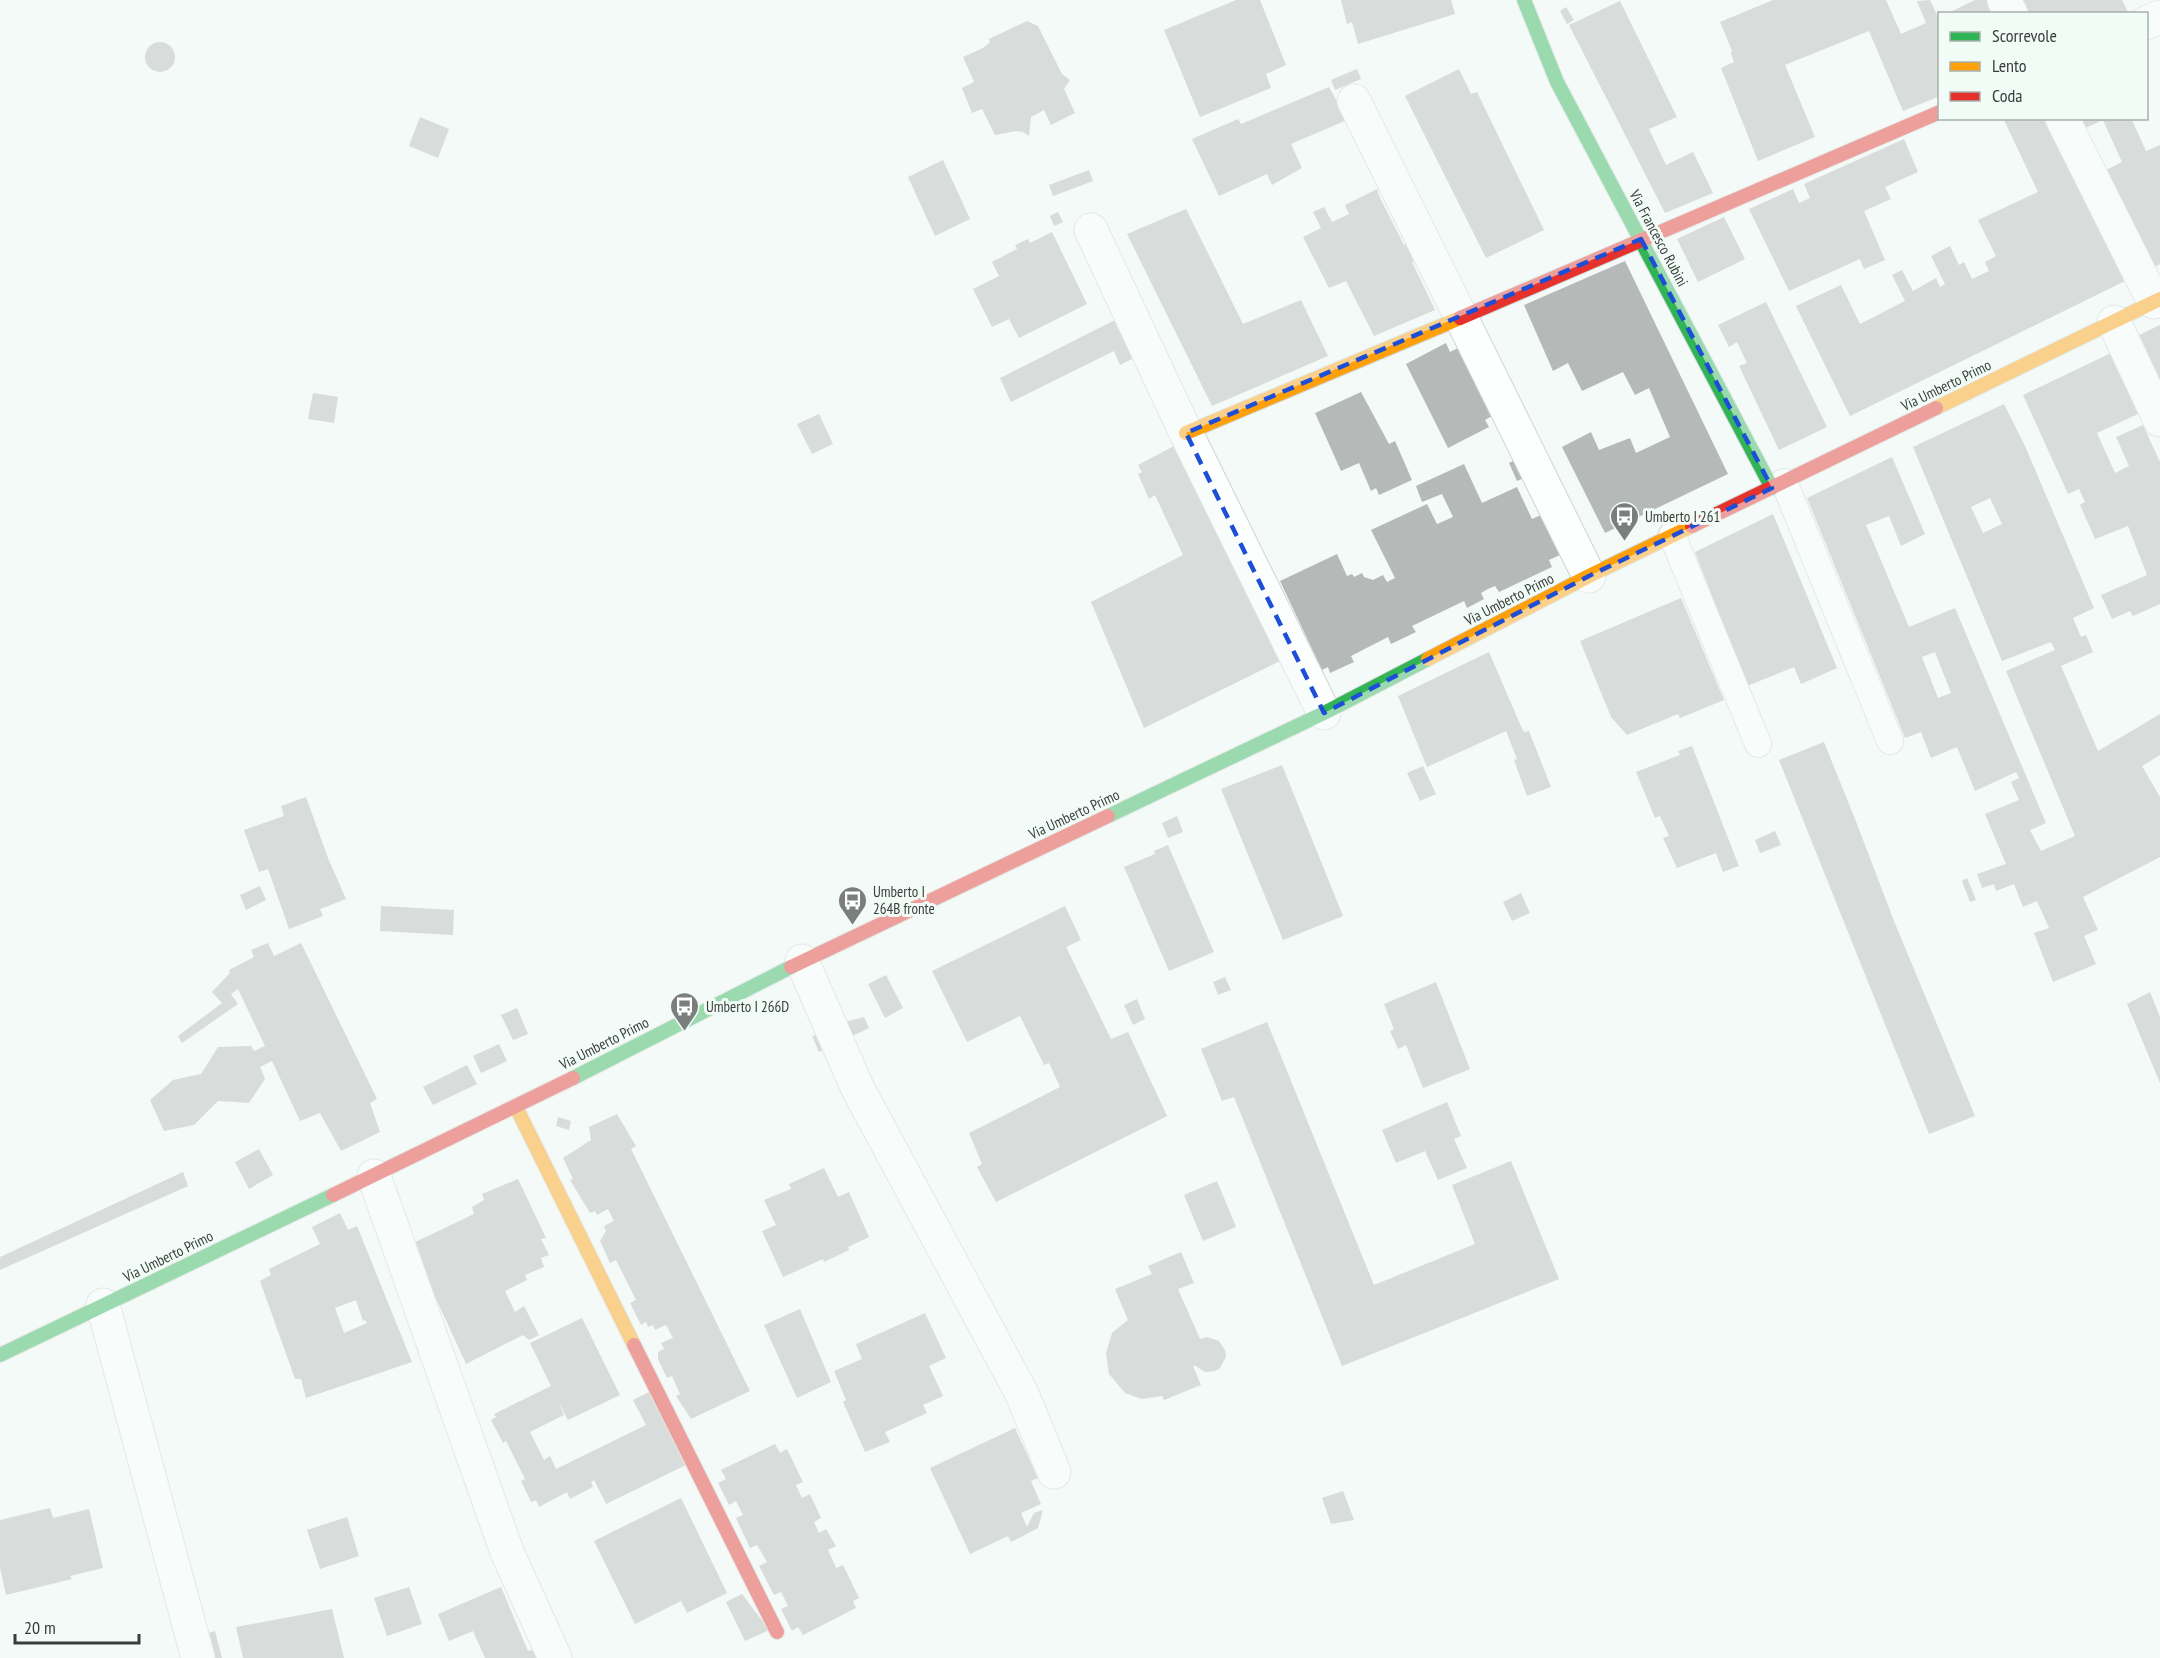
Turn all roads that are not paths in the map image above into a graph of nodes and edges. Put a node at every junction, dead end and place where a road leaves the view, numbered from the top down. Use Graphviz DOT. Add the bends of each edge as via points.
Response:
graph roads {
  1 [pos="1524,0"];
  2 [pos="1354,101"];
  3 [pos="1938,113"];
  4 [pos="2063,120"];
  5 [pos="1091,230"];
  6 [pos="1641,239"];
  7 [pos="2157,301"];
  8 [pos="1461,318"];
  9 [pos="2114,322"];
  10 [pos="2160,420"];
  11 [pos="1186,433"];
  12 [pos="1778,485"];
  13 [pos="1672,535"];
  14 [pos="1589,576"];
  15 [pos="1324,713"];
  16 [pos="1890,741"];
  17 [pos="1758,744"];
  18 [pos="802,961"];
  19 [pos="516,1107"];
  20 [pos="374,1176"];
  21 [pos="103,1305"];
  22 [pos="0,1354"];
  23 [pos="1054,1472"];
  24 [pos="777,1632"];
  25 [pos="198,1658"];
  26 [pos="555,1658"];
  1 -- 6 [label="main road, Via Francesco Rubini" via="1557,82"];
  2 -- 8 [label="street"];
  3 -- 6 [label="main road"];
  4 -- 7 [label="street"];
  5 -- 11 [label="street"];
  6 -- 8 [label="main road"];
  6 -- 12 [label="main road, Via Francesco Rubini"];
  7 -- 9 [label="main road, Via Umberto Primo"];
  8 -- 11 [label="main road"];
  8 -- 14 [label="street"];
  9 -- 10 [label="street"];
  9 -- 12 [label="main road, Via Umberto Primo"];
  11 -- 15 [label="street"];
  12 -- 13 [label="main road, Via Umberto Primo"];
  12 -- 16 [label="lane"];
  13 -- 14 [label="main road, Via Umberto Primo"];
  13 -- 17 [label="lane"];
  14 -- 15 [label="main road, Via Umberto Primo"];
  15 -- 18 [label="main road, Via Umberto Primo"];
  18 -- 19 [label="main road, Via Umberto Primo"];
  18 -- 23 [label="street" via="858,1089 1022,1394"];
  19 -- 20 [label="main road, Via Umberto Primo"];
  19 -- 24 [label="main road"];
  20 -- 21 [label="main road, Via Umberto Primo"];
  20 -- 26 [label="street" via="507,1552"];
  21 -- 22 [label="main road, Via Umberto Primo"];
  21 -- 25 [label="street"];
}
